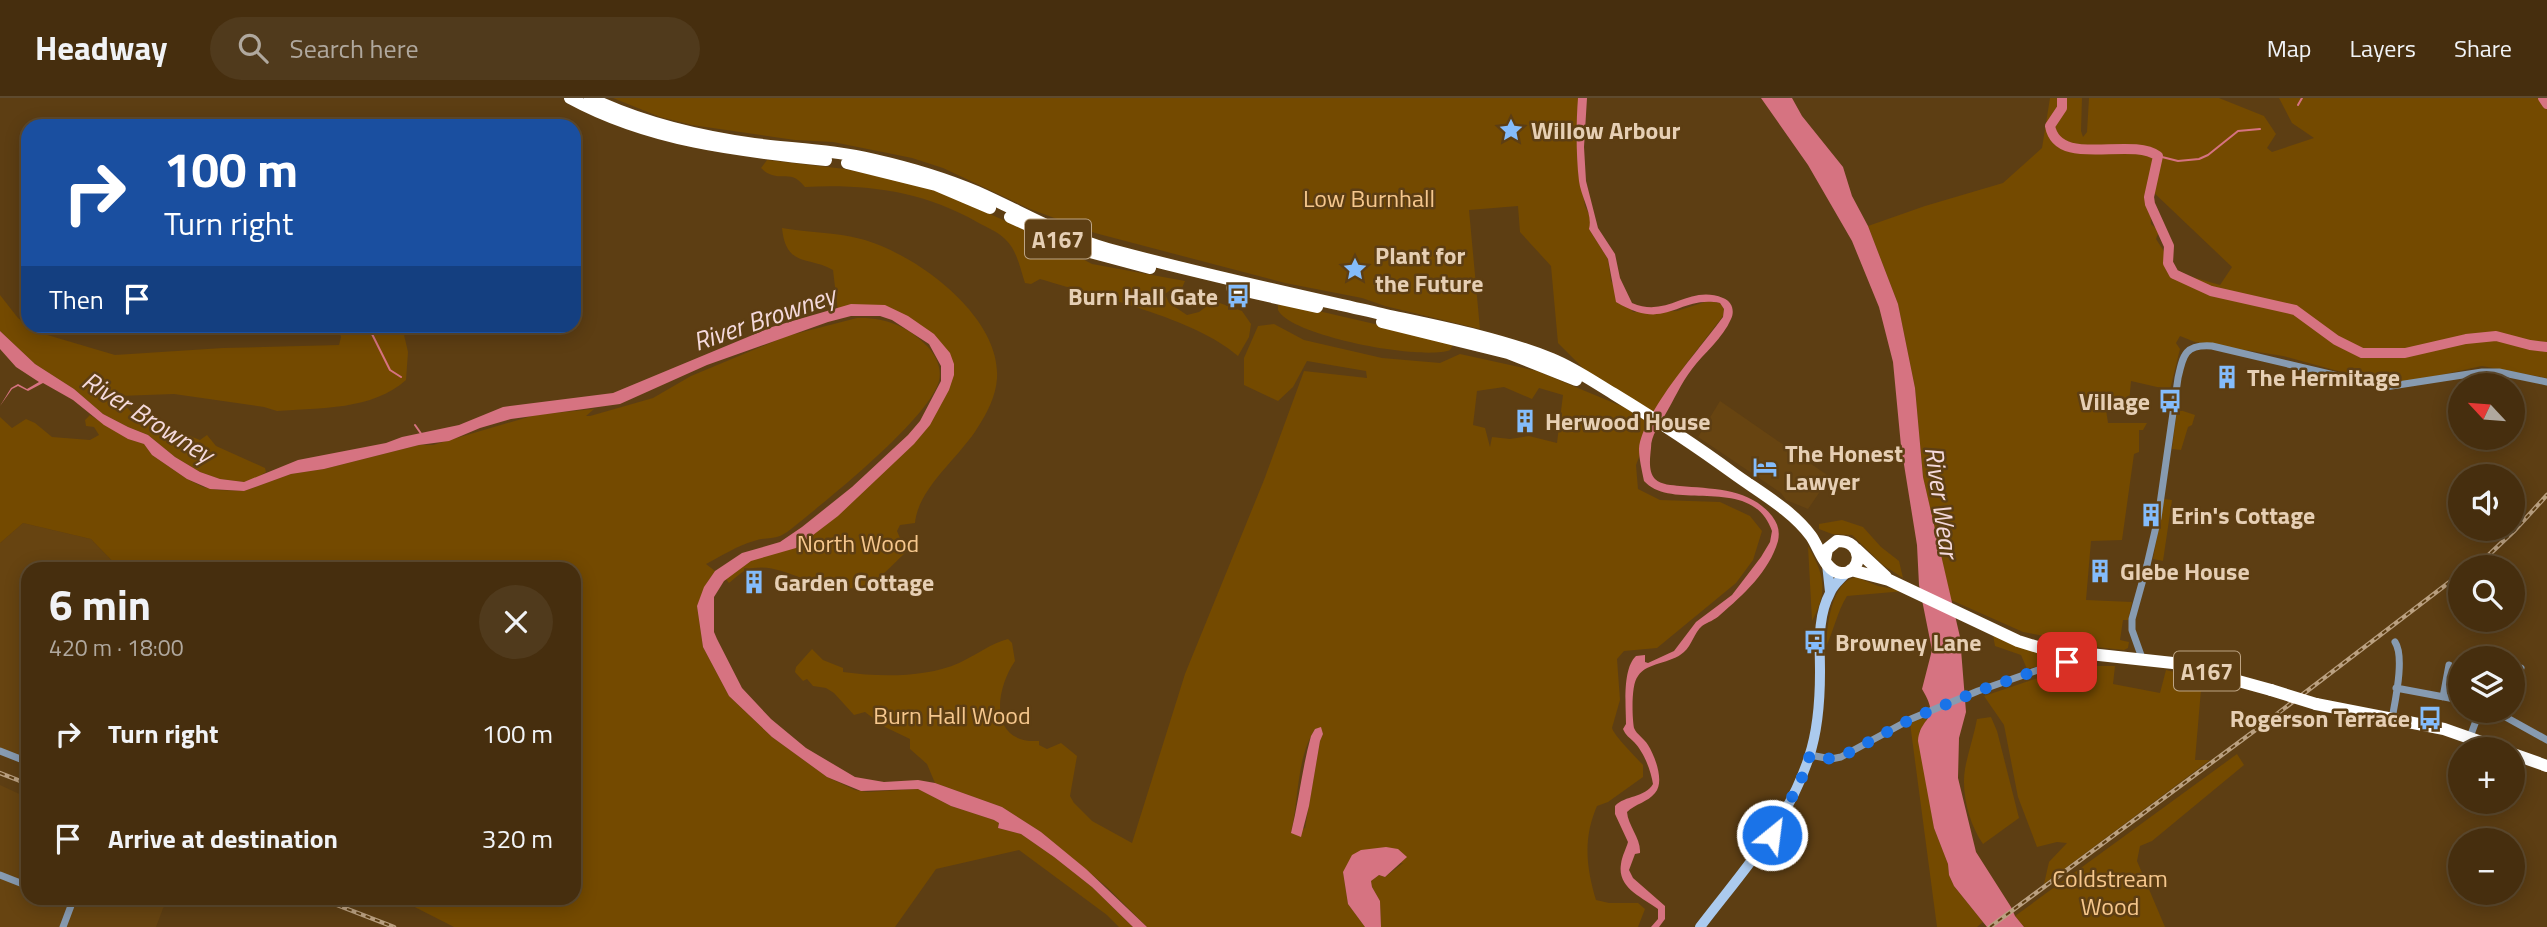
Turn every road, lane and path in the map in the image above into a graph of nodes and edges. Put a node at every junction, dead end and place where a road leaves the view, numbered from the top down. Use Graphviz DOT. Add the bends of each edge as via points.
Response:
graph roads {
  1 [pos="570,98"];
  2 [pos="590,98"];
  3 [pos="2547,382"];
  4 [pos="1613,394"];
  5 [pos="1811,535"];
  6 [pos="1832,543"];
  7 [pos="1856,549"];
  8 [pos="1826,562"];
  9 [pos="1849,571"];
  10 [pos="1889,580"];
  11 [pos="1830,592"];
  12 [pos="2395,642"];
  13 [pos="2142,658"];
  14 [pos="2067,662"];
  15 [pos="2448,670"];
  16 [pos="2396,688"];
  17 [pos="2443,697"];
  18 [pos="2448,698"];
  19 [pos="2392,719"];
  20 [pos="2475,723"];
  21 [pos="2519,723"];
  22 [pos="2470,737"];
  23 [pos="2547,740"];
  24 [pos="0,751"];
  25 [pos="1810,755"];
  26 [pos="21,759"];
  27 [pos="2525,759"];
  28 [pos="2545,767"];
  29 [pos="0,875"];
  30 [pos="21,883"];
  31 [pos="71,905"];
  32 [pos="63,927"];
  33 [pos="1700,927"];
  1 -- 4 [label="highway, A167" via="688,142 852,164 911,177 1107,257 1508,353"];
  2 -- 4 [label="highway, A167" via="681,131 914,169 1105,248 1477,335 1556,360"];
  3 -- 13 [label="street" via="2482,372 2385,387 2201,345 2188,350 2181,364 2158,518 2132,619"];
  4 -- 5 [label="highway, A167" via="1787,512"];
  5 -- 6 [label="highway, A167"];
  5 -- 8 [label="highway, A167"];
  6 -- 7 [label="highway, A167" via="1843,540"];
  6 -- 8 [label="highway"];
  7 -- 9 [label="highway" via="1858,558"];
  7 -- 10 [label="highway, A167"];
  8 -- 9 [label="highway, A167" via="1833,571"];
  8 -- 11 [label="main road"];
  9 -- 10 [label="highway, A167"];
  9 -- 11 [label="main road"];
  10 -- 13 [label="highway, A167" via="2044,649"];
  11 -- 25 [label="main road" via="1821,622 1819,706"];
  12 -- 16 [label="street" via="2399,647"];
  13 -- 19 [label="highway, A167, bridge"];
  14 -- 25 [label="street" via="1907,721 1841,757"];
  15 -- 17 [label="street"];
  16 -- 17 [label="street"];
  16 -- 19 [label="street"];
  17 -- 18 [label="street"];
  19 -- 22 [label="highway, A167"];
  20 -- 22 [label="street"];
  21 -- 23 [label="street"];
  24 -- 26 [label="street"];
  25 -- 33 [label="main road" via="1772,835"];
  27 -- 28 [label="highway"];
  29 -- 30 [label="street"];
  31 -- 32 [label="street"];
}
